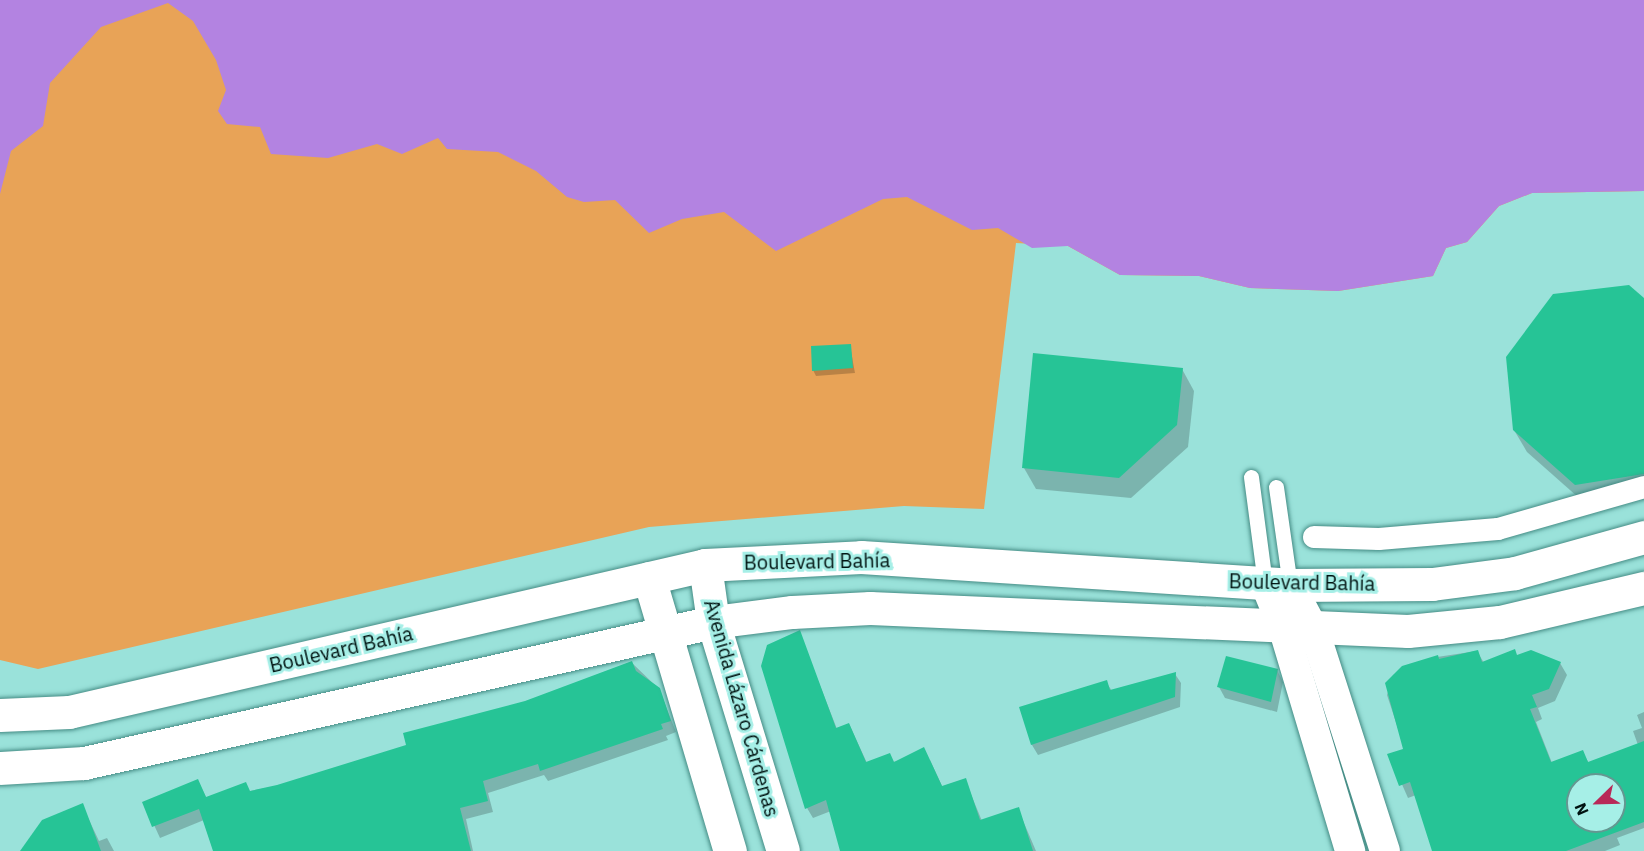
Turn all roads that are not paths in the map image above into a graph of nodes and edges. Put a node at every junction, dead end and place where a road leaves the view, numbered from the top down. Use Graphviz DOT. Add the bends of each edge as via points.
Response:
graph roads {
  1 [pos="1251,477"];
  2 [pos="1276,487"];
  3 [pos="1644,487"];
  4 [pos="1314,537"];
  5 [pos="1644,537"];
  6 [pos="705,565"];
  7 [pos="649,578"];
  8 [pos="1278,584"];
  9 [pos="1644,588"];
  10 [pos="713,622"];
  11 [pos="1298,628"];
  12 [pos="663,634"];
  13 [pos="0,715"];
  14 [pos="0,768"];
  15 [pos="730,851"];
  16 [pos="783,851"];
  17 [pos="1350,851"];
  18 [pos="1385,851"];
  1 -- 8 [label="lane"];
  2 -- 8 [label="lane"];
  3 -- 4 [label="street" via="1498,529 1378,539"];
  5 -- 8 [label="main road, Boulevard Bahía" via="1515,573 1432,584"];
  6 -- 7 [label="main road, Boulevard Bahía"];
  6 -- 8 [label="main road, Boulevard Bahía" via="861,557"];
  6 -- 10 [label="main road, Avenida Lázaro Cárdenas"];
  7 -- 12 [label="main road"];
  7 -- 13 [label="main road, Boulevard Bahía" via="69,712"];
  8 -- 11 [label="street"];
  9 -- 11 [label="main road" via="1500,622 1408,631"];
  10 -- 11 [label="main road" via="870,608"];
  10 -- 12 [label="main road"];
  10 -- 16 [label="main road, Avenida Lázaro Cárdenas"];
  11 -- 17 [label="street"];
  11 -- 18 [label="street"];
  12 -- 14 [label="main road" via="84,763"];
  12 -- 15 [label="main road"];
}
